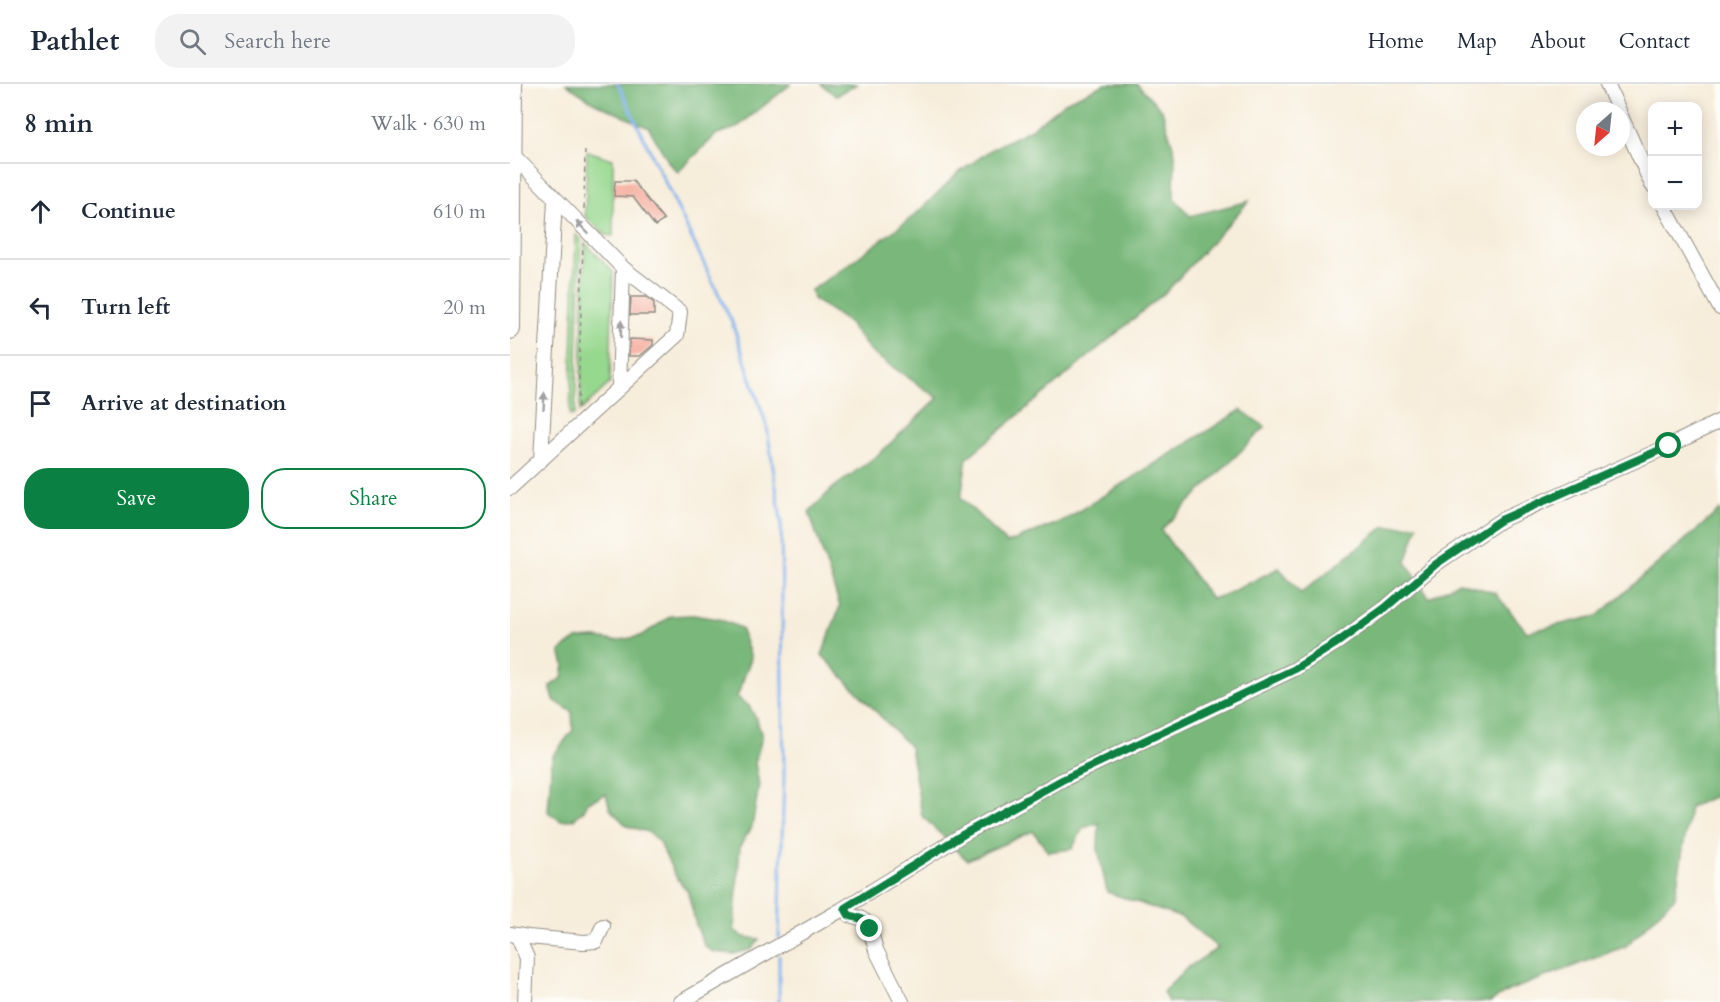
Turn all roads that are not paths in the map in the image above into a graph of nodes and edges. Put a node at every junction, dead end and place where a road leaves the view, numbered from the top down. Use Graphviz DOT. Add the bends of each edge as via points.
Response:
graph roads {
  1 [pos="512,84"];
  2 [pos="1607,84"];
  3 [pos="1615,102"];
  4 [pos="1630,135"];
  5 [pos="512,154"];
  6 [pos="1648,174"];
  7 [pos="555,199"];
  8 [pos="1666,210"];
  9 [pos="623,268"];
  10 [pos="1720,308"];
  11 [pos="510,329"];
  12 [pos="619,388"];
  13 [pos="1720,421"];
  14 [pos="541,460"];
  15 [pos="510,488"];
  16 [pos="845,908"];
  17 [pos="603,926"];
  18 [pos="514,935"];
  19 [pos="525,1002"];
  20 [pos="681,1002"];
  21 [pos="902,1002"];
  1 -- 5 [label="highway"];
  2 -- 3 [label="street"];
  4 -- 6 [label="street"];
  5 -- 7 [label="street"];
  5 -- 11 [label="highway"];
  9 -- 7 [label="street, one-way"];
  14 -- 7 [label="street, one-way"];
  8 -- 10 [label="street"];
  12 -- 9 [label="street, one-way"];
  9 -- 12 [label="street" via="680,312 677,335"];
  12 -- 14 [label="street"];
  13 -- 16 [label="street" via="1501,520 1436,564 1376,615 1295,669 1062,780 964,834"];
  14 -- 15 [label="street"];
  16 -- 20 [label="street"];
  16 -- 21 [label="street" via="870,929"];
  17 -- 18 [label="street" via="596,941"];
  18 -- 19 [label="street" via="527,958"];
}
